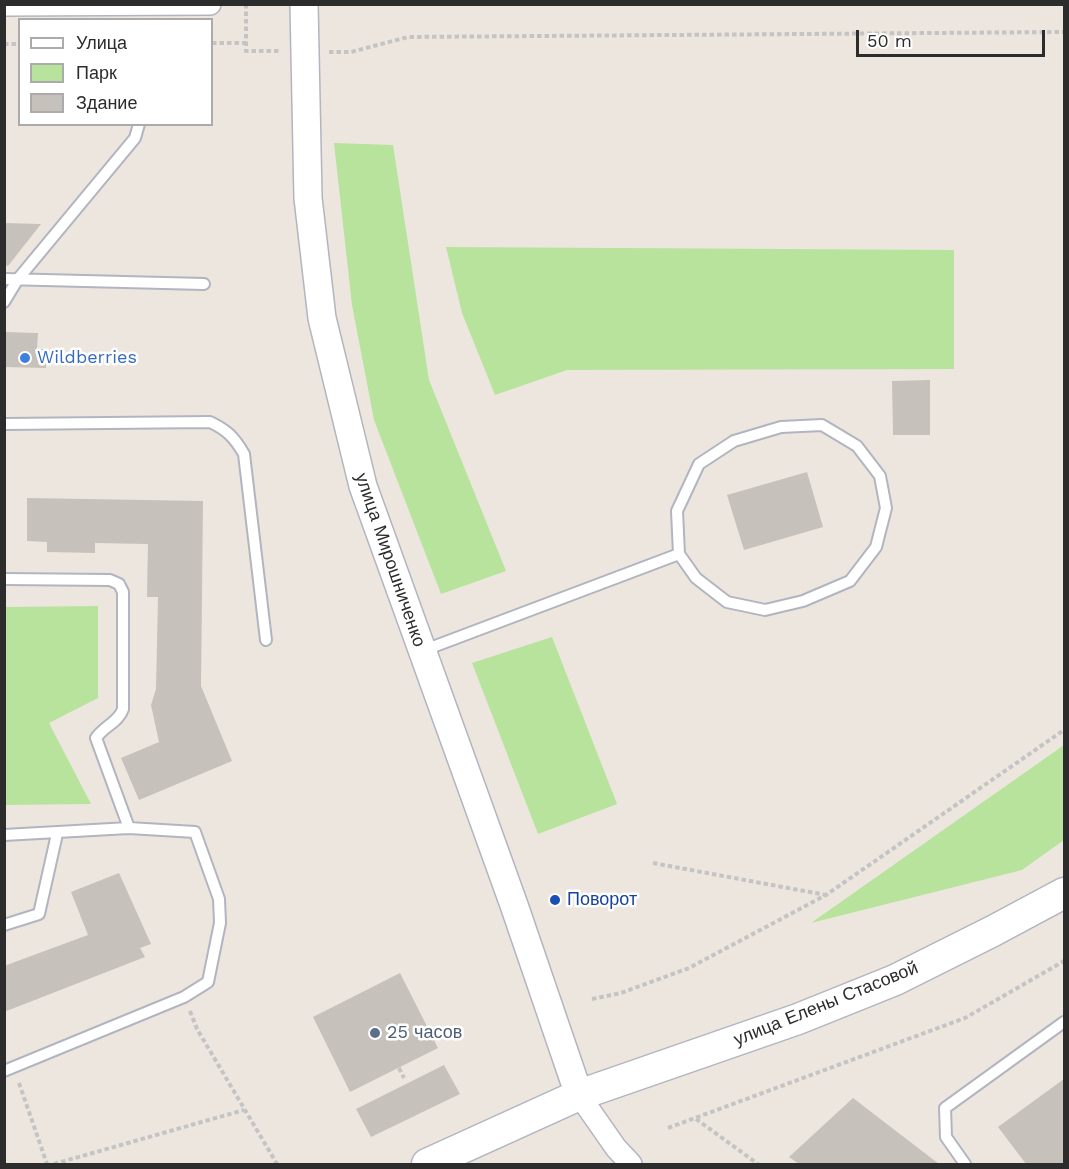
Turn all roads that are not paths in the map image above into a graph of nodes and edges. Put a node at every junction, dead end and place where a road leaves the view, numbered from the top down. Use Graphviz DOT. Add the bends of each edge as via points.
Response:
graph roads {
  1 [pos="210,4"];
  2 [pos="304,4"];
  3 [pos="4,5"];
  4 [pos="169,9"];
  5 [pos="138,126"];
  6 [pos="4,279"];
  7 [pos="18,279"];
  8 [pos="204,284"];
  9 [pos="4,302"];
  10 [pos="4,424"];
  11 [pos="679,554"];
  12 [pos="4,579"];
  13 [pos="266,640"];
  14 [pos="422,651"];
  15 [pos="129,828"];
  16 [pos="57,834"];
  17 [pos="4,835"];
  18 [pos="1065,893"];
  19 [pos="4,925"];
  20 [pos="1065,1022"];
  21 [pos="4,1071"];
  22 [pos="579,1095"];
  23 [pos="427,1164"];
  24 [pos="631,1164"];
  25 [pos="965,1164"];
  1 -- 4 [label="street"];
  2 -- 14 [label="street, улица Мирошниченко" via="308,198 322,318 363,486"];
  3 -- 4 [label="street"];
  5 -- 7 [label="lane" via="135,138"];
  6 -- 7 [label="lane"];
  7 -- 8 [label="lane"];
  7 -- 9 [label="lane"];
  10 -- 13 [label="lane" via="210,422 224,429 244,454"];
  11 -- 11 [label="lane" via="677,511 699,464 734,441 781,427 822,425 857,446 880,476 886,508 876,547 850,581 803,601 765,610 727,602 696,578"];
  11 -- 14 [label="lane"];
  12 -- 15 [label="lane" via="110,580 119,584 123,592 123,710 96,738"];
  14 -- 22 [label="street, улица Мирошниченко"];
  15 -- 16 [label="lane"];
  15 -- 21 [label="lane" via="195,832 219,899 220,923 208,982 184,997"];
  16 -- 17 [label="lane"];
  16 -- 19 [label="lane" via="39,914"];
  18 -- 22 [label="main road, улица Елены Стасовой" via="895,980 798,1019"];
  20 -- 25 [label="lane" via="945,1108 945,1137"];
  22 -- 23 [label="main road, улица Елены Стасовой"];
  22 -- 24 [label="street"];
}
